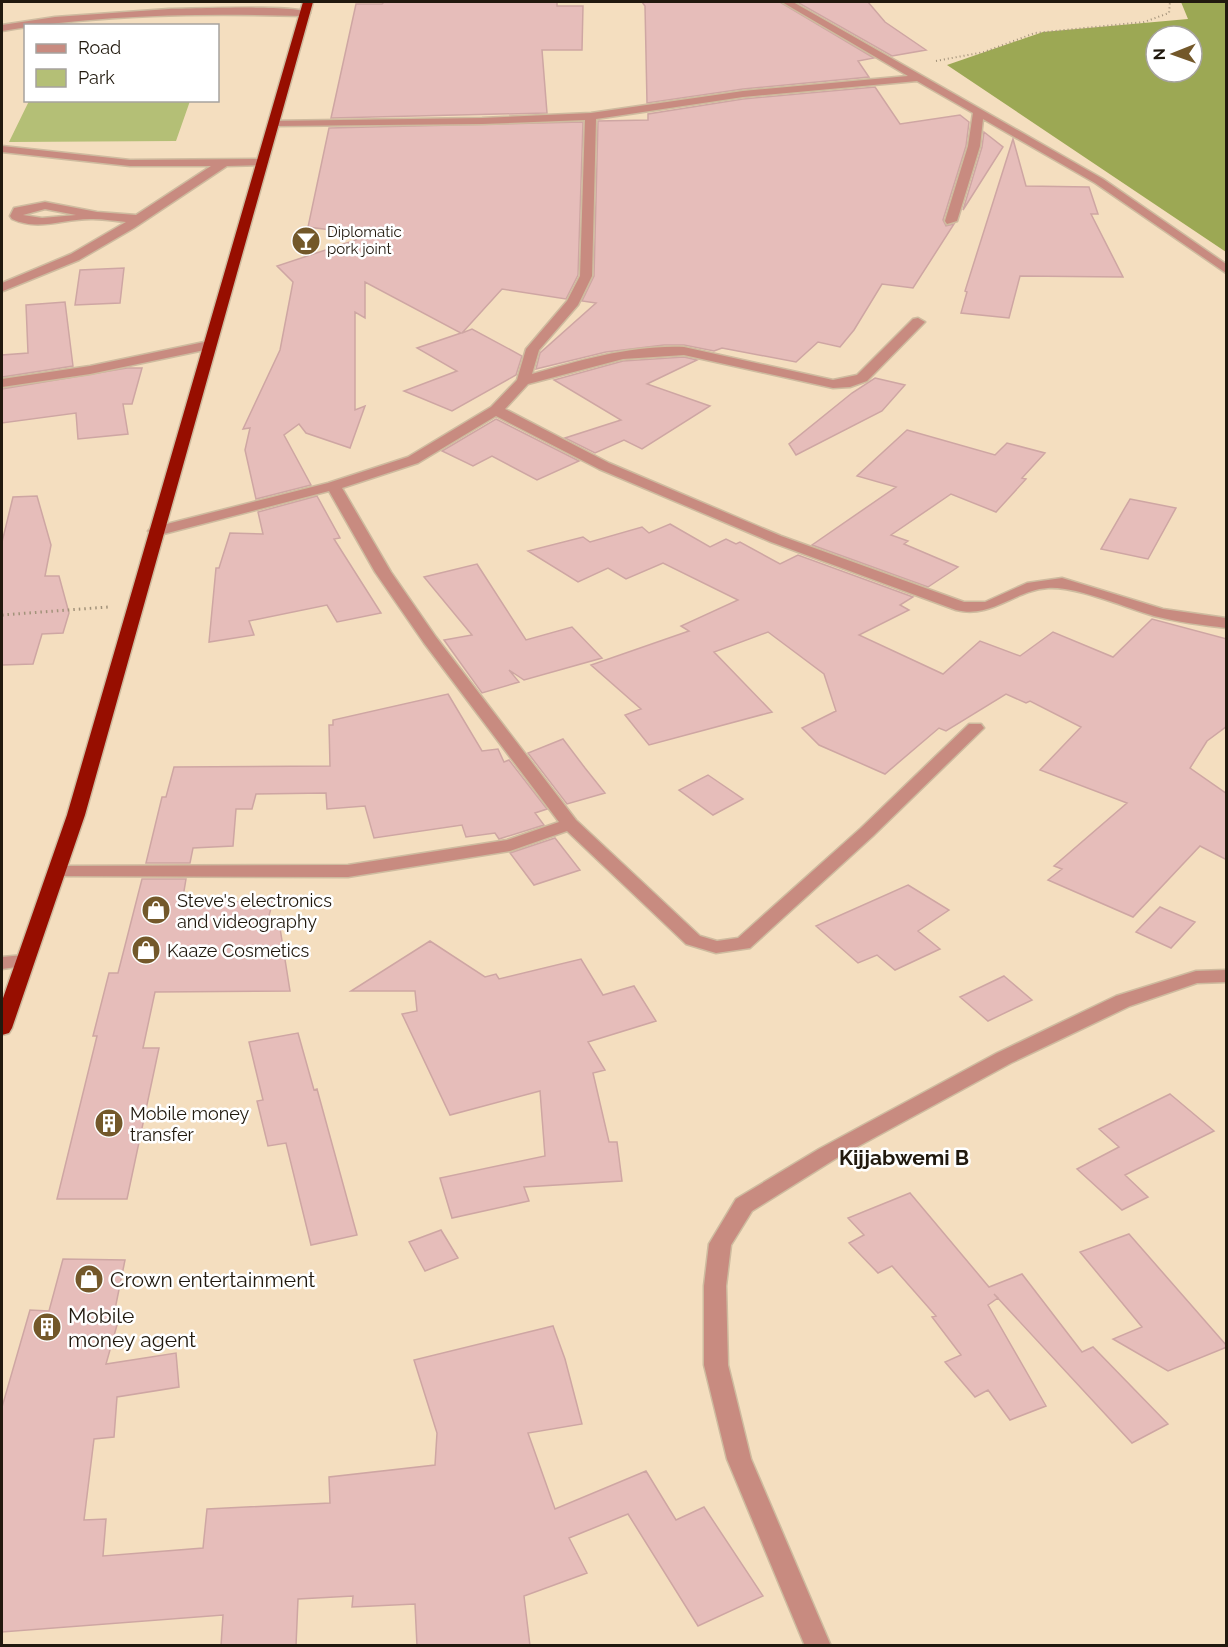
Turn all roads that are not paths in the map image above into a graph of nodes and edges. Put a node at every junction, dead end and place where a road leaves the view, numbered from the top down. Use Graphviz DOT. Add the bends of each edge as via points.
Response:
graph roads {
  1 [pos="787,2"];
  2 [pos="306,7"];
  3 [pos="30,24"];
  4 [pos="24,25"];
  5 [pos="2,28"];
  6 [pos="916,78"];
  7 [pos="978,113"];
  8 [pos="591,116"];
  9 [pos="274,123"];
  10 [pos="2,148"];
  11 [pos="262,162"];
  12 [pos="223,163"];
  13 [pos="92,215"];
  14 [pos="138,219"];
  15 [pos="951,221"];
  16 [pos="1227,269"];
  17 [pos="3,287"];
  18 [pos="918,322"];
  19 [pos="209,345"];
  20 [pos="524,381"];
  21 [pos="2,383"];
  22 [pos="496,410"];
  23 [pos="333,486"];
  24 [pos="156,531"];
  25 [pos="1227,623"];
  26 [pos="975,728"];
  27 [pos="570,824"];
  28 [pos="57,872"];
  29 [pos="24,961"];
  30 [pos="2,963"];
  31 [pos="1227,976"];
  32 [pos="2,1028"];
  33 [pos="818,1646"];
  1 -- 6 [label="street"];
  2 -- 3 [label="street" via="172,12"];
  2 -- 9 [label="highway"];
  4 -- 5 [label="street"];
  6 -- 7 [label="street"];
  6 -- 8 [label="street" via="742,94"];
  7 -- 15 [label="street" via="974,146"];
  7 -- 16 [label="street" via="1099,181"];
  8 -- 9 [label="street"];
  8 -- 20 [label="street" via="586,276 573,302 533,349"];
  9 -- 11 [label="highway"];
  10 -- 12 [label="street" via="90,160"];
  11 -- 12 [label="street"];
  11 -- 19 [label="highway"];
  12 -- 14 [label="street"];
  13 -- 13 [label="street" via="36,207 21,209 16,216 47,221"];
  13 -- 14 [label="street"];
  14 -- 17 [label="street" via="75,257"];
  18 -- 20 [label="street" via="862,378 850,383 833,384 660,349 638,351"];
  19 -- 21 [label="street" via="90,370"];
  19 -- 24 [label="highway"];
  20 -- 22 [label="street"];
  22 -- 23 [label="street" via="413,460"];
  22 -- 25 [label="street" via="604,466 776,539 962,607 989,607 1026,586 1049,582 1161,613"];
  23 -- 24 [label="street"];
  23 -- 27 [label="street" via="383,572 430,640"];
  24 -- 28 [label="highway"];
  26 -- 27 [label="street" via="743,944 716,947 693,940"];
  27 -- 28 [label="street" via="510,845 348,871"];
  28 -- 29 [label="highway"];
  29 -- 30 [label="street"];
  29 -- 32 [label="highway"];
  31 -- 33 [label="street" via="1196,978 1123,1001 1004,1058 827,1154 744,1205 720,1244 715,1286 716,1365 739,1459"];
}
